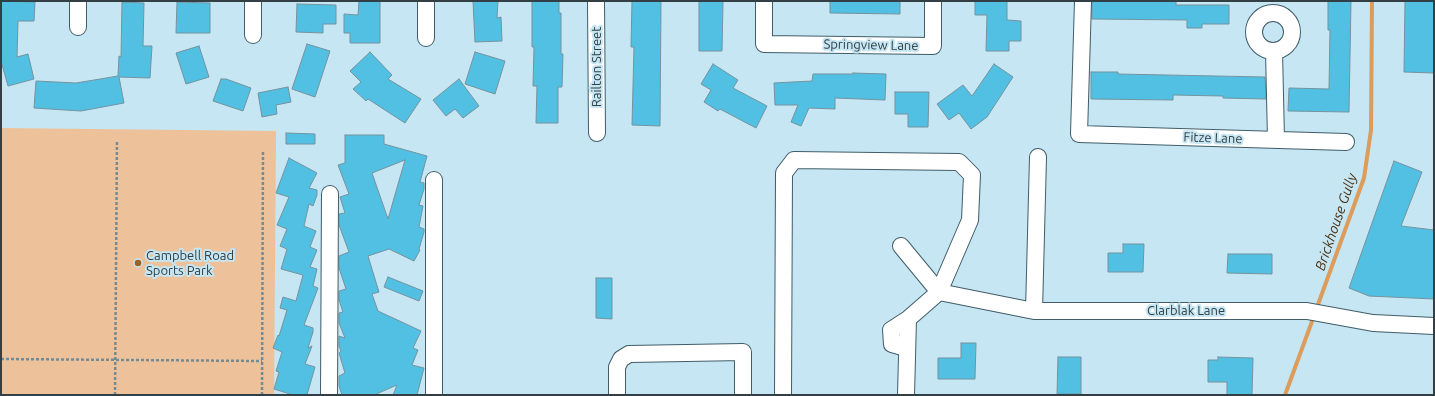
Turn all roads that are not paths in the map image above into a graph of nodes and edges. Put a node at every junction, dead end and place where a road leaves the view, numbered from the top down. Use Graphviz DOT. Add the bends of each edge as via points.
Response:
graph roads {
  1 [pos="78,1"];
  2 [pos="253,1"];
  3 [pos="426,1"];
  4 [pos="596,1"];
  5 [pos="764,1"];
  6 [pos="933,1"];
  7 [pos="1083,1"];
  8 [pos="1274,6"];
  9 [pos="78,27"];
  10 [pos="253,35"];
  11 [pos="426,38"];
  12 [pos="1274,51"];
  13 [pos="597,133"];
  14 [pos="1276,140"];
  15 [pos="1346,142"];
  16 [pos="1038,157"];
  17 [pos="434,180"];
  18 [pos="330,194"];
  19 [pos="901,246"];
  20 [pos="939,292"];
  21 [pos="1034,311"];
  22 [pos="1434,326"];
  23 [pos="329,395"];
  24 [pos="434,395"];
  25 [pos="617,395"];
  26 [pos="743,395"];
  27 [pos="783,395"];
  28 [pos="906,395"];
  1 -- 9 [label="street"];
  2 -- 10 [label="street"];
  3 -- 11 [label="street"];
  4 -- 13 [label="street, Railton Street"];
  5 -- 6 [label="street, Springview Lane" via="764,44 933,46"];
  7 -- 14 [label="street, Fitze Lane" via="1079,134"];
  8 -- 12 [label="street" via="1287,18 1292,31 1287,45 1281,50"];
  8 -- 12 [label="street" via="1259,18 1254,32 1255,40 1260,46"];
  12 -- 14 [label="street"];
  14 -- 15 [label="street, Fitze Lane"];
  16 -- 21 [label="street"];
  17 -- 24 [label="street"];
  18 -- 23 [label="street"];
  19 -- 20 [label="street"];
  20 -- 21 [label="street, Clarblak Lane"];
  20 -- 27 [label="street" via="970,220 972,176 959,162 794,160 784,173"];
  20 -- 28 [label="street" via="908,319"];
  21 -- 22 [label="street, Clarblak Lane" via="1307,311 1373,323"];
  25 -- 26 [label="street" via="617,367 621,359 629,354 743,352"];
}
